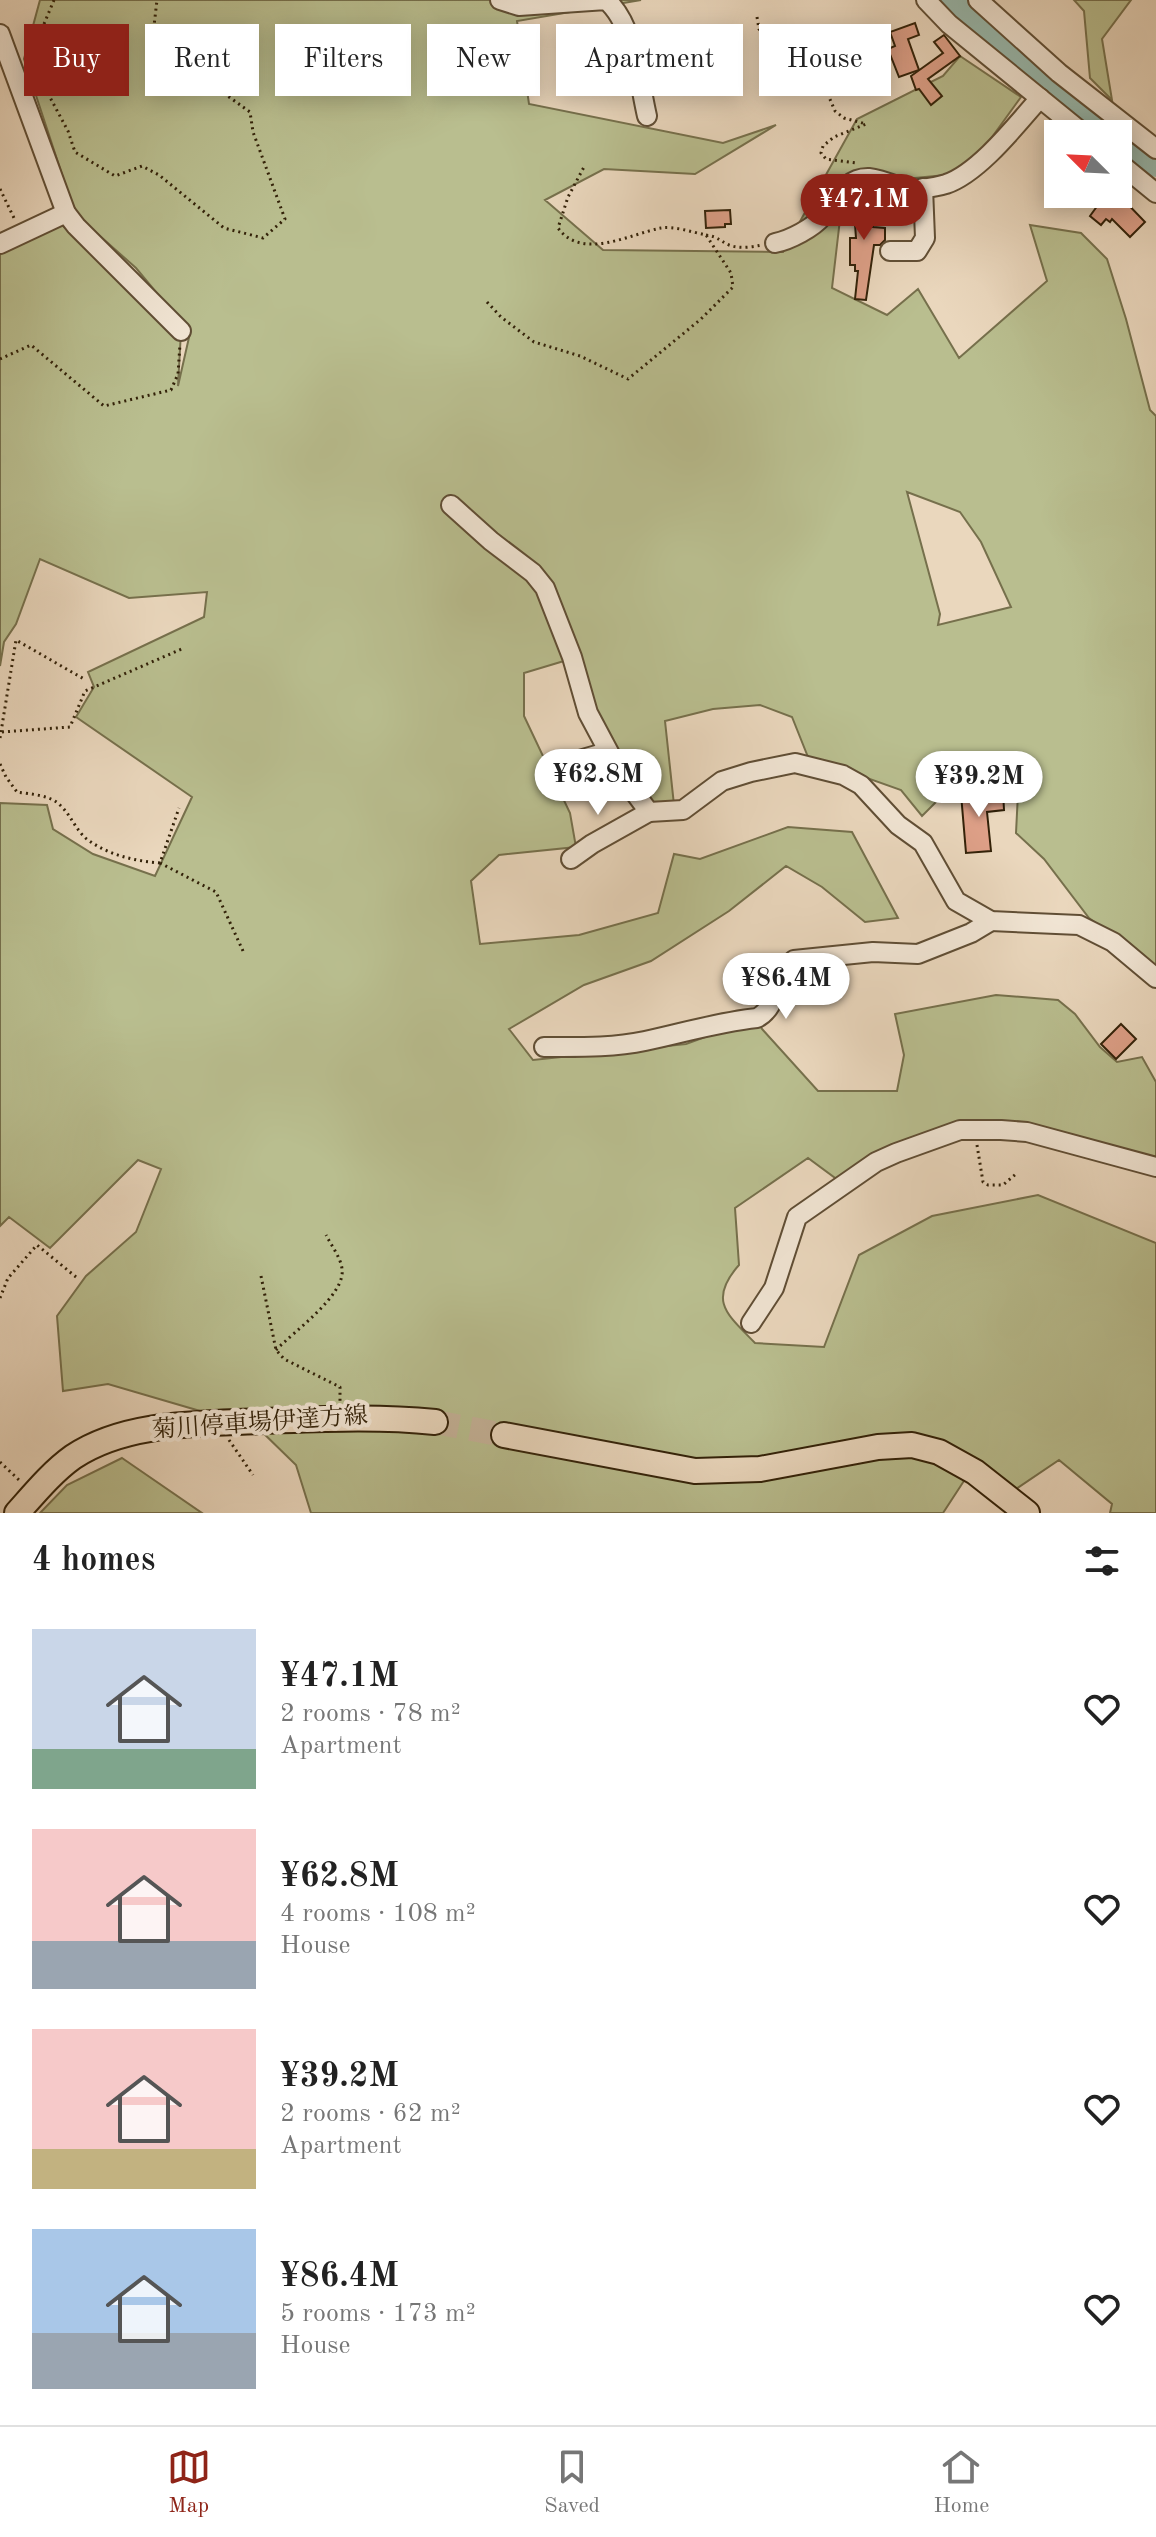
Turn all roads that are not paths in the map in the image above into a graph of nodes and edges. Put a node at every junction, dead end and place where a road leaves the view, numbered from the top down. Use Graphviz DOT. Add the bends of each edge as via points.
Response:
graph roads {
  1 [pos="500,0"];
  2 [pos="926,0"];
  3 [pos="978,0"];
  4 [pos="0,34"];
  5 [pos="1040,98"];
  6 [pos="647,116"];
  7 [pos="1067,120"];
  8 [pos="1156,149"];
  9 [pos="1132,173"];
  10 [pos="914,188"];
  11 [pos="1156,193"];
  12 [pos="885,199"];
  13 [pos="66,213"];
  14 [pos="775,243"];
  15 [pos="0,244"];
  16 [pos="890,251"];
  17 [pos="181,331"];
  18 [pos="451,505"];
  19 [pos="607,752"];
  20 [pos="569,763"];
  21 [pos="649,812"];
  22 [pos="571,859"];
  23 [pos="991,921"];
  24 [pos="1156,978"];
  25 [pos="544,1047"];
  26 [pos="1156,1167"];
  27 [pos="751,1323"];
  28 [pos="435,1422"];
  29 [pos="504,1435"];
  30 [pos="17,1513"];
  31 [pos="1027,1513"];
  1 -- 6 [label="street" via="519,6 606,0 628,32"];
  2 -- 5 [label="street"];
  3 -- 8 [label="street"];
  4 -- 13 [label="street"];
  5 -- 7 [label="street"];
  5 -- 10 [label="street" via="994,150 950,183"];
  9 -- 11 [label="street"];
  10 -- 12 [label="street"];
  10 -- 14 [label="street" via="860,179 839,191 817,222"];
  10 -- 16 [label="street" via="925,238 917,251"];
  13 -- 15 [label="street"];
  13 -- 17 [label="street"];
  18 -- 19 [label="street" via="545,588"];
  19 -- 20 [label="street"];
  19 -- 21 [label="street"];
  21 -- 22 [label="street"];
  21 -- 23 [label="street" via="683,810 722,781 795,763 843,775 861,785 923,843 956,901"];
  23 -- 24 [label="street" via="1079,925 1113,942"];
  23 -- 25 [label="street" via="918,954 873,952 794,960 786,966 766,1012 757,1018 645,1041"];
  26 -- 27 [label="street" via="1027,1132 975,1130 960,1130 876,1162 797,1217 774,1288"];
  28 -- 30 [label="main road, 菊川停車場伊達方線" via="340,1418 124,1435 73,1457"];
  29 -- 31 [label="main road" via="695,1471 760,1469 912,1445 939,1452 975,1472"];
}
